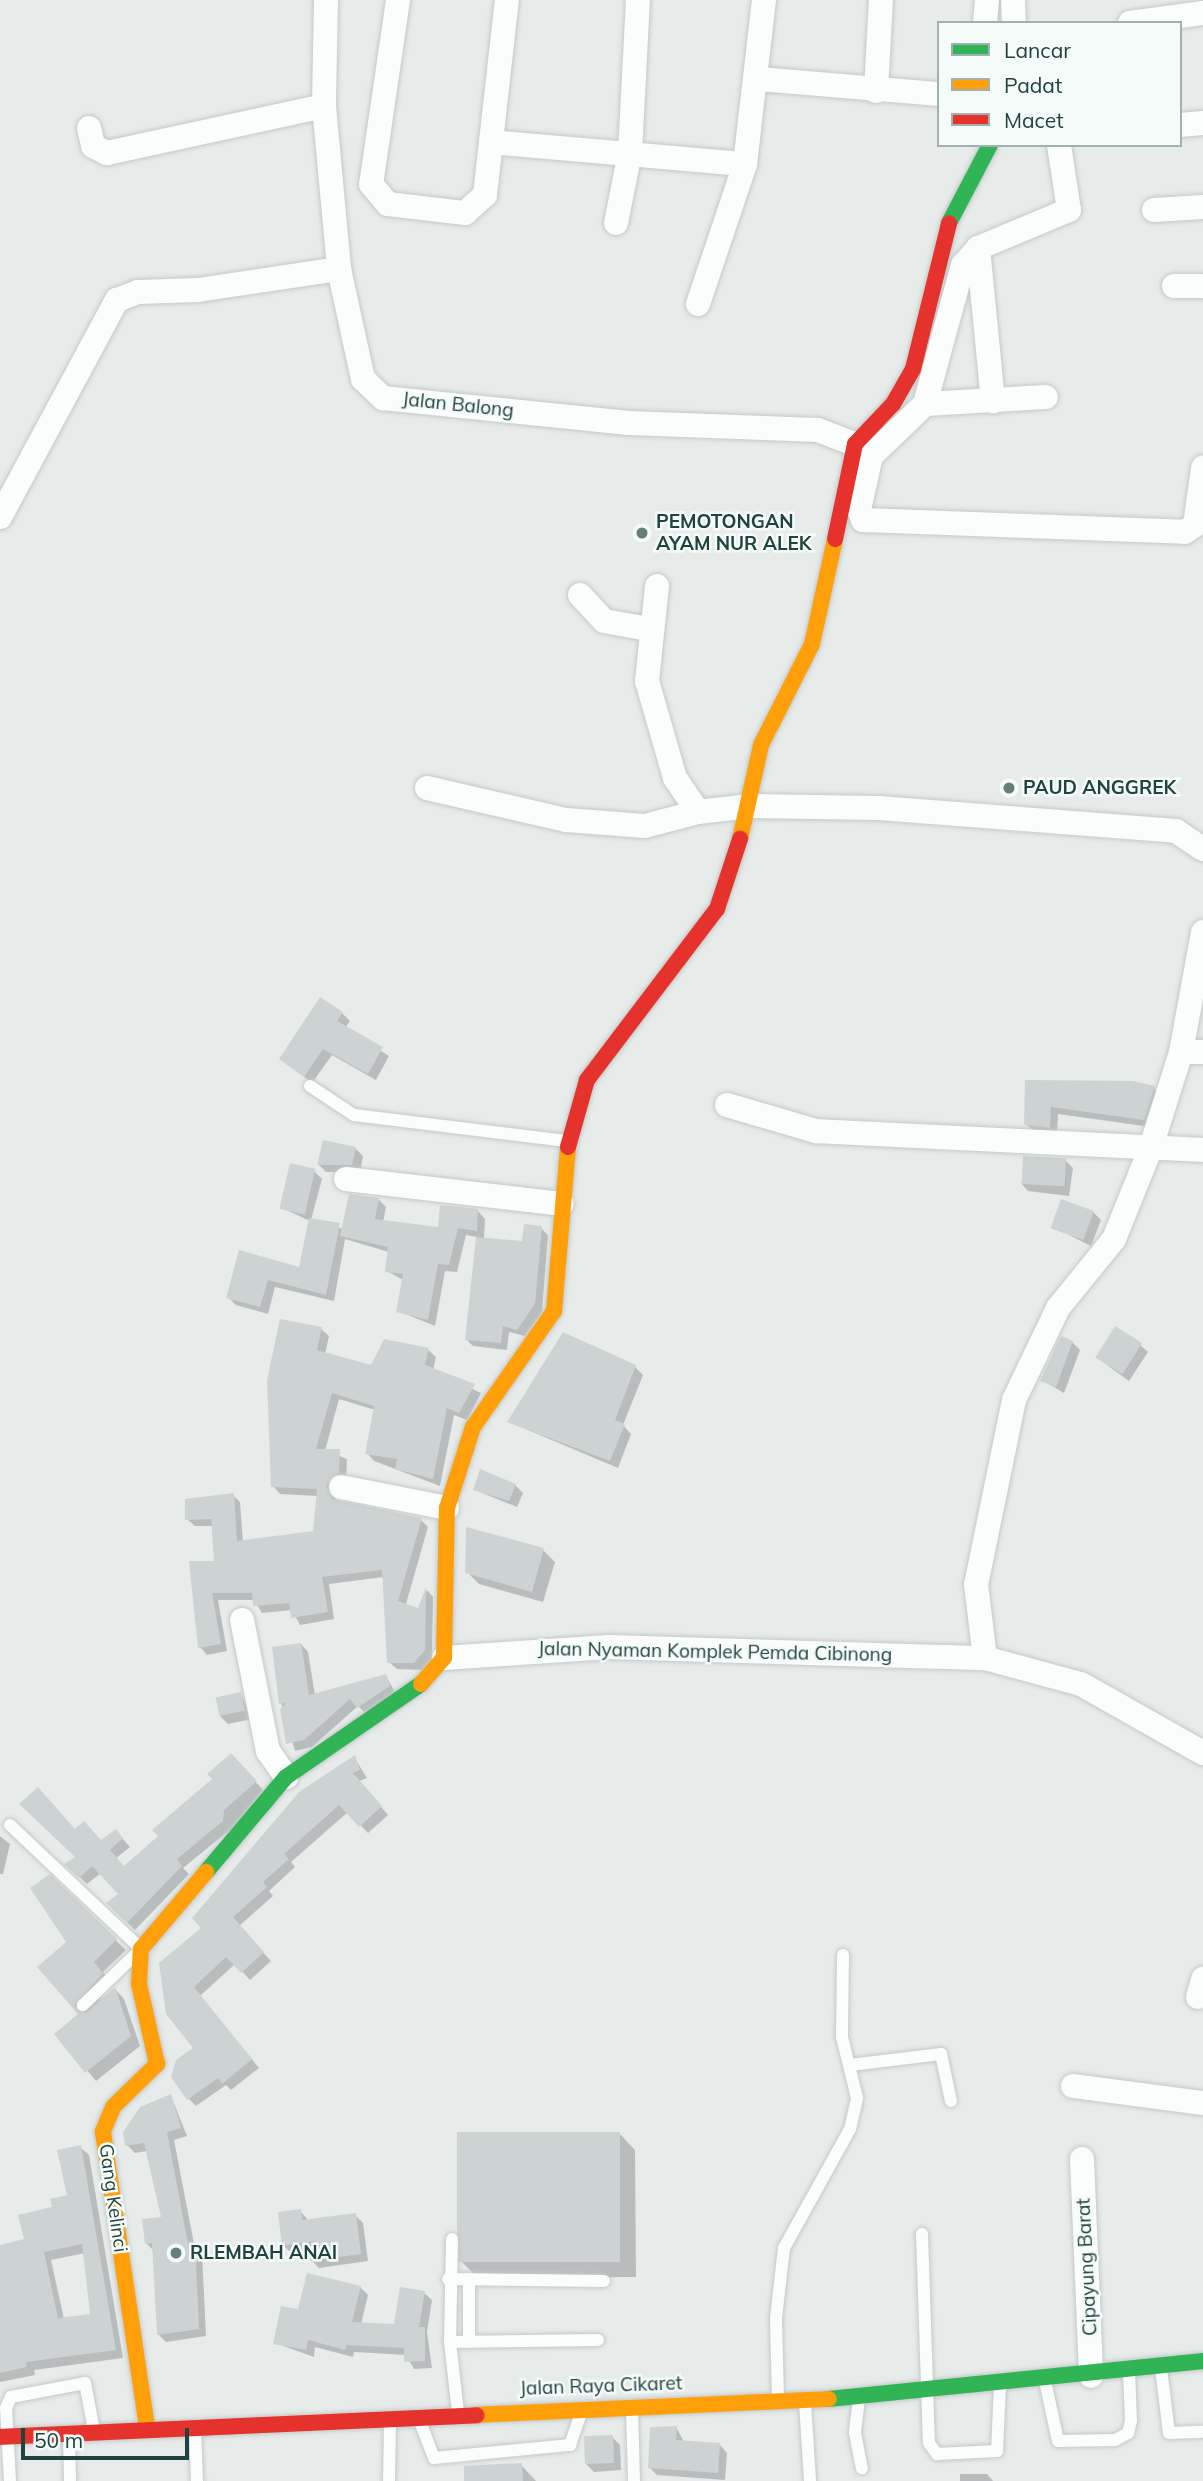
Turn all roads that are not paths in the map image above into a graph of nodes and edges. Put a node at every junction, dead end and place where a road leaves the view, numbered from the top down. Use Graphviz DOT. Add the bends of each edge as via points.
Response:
graph roads {
  1 [pos="326,0"];
  2 [pos="398,0"];
  3 [pos="508,0"];
  4 [pos="638,0"];
  5 [pos="764,0"];
  6 [pos="881,0"];
  7 [pos="987,0"];
  8 [pos="1013,0"];
  9 [pos="1203,13"];
  10 [pos="985,21"];
  11 [pos="1014,21"];
  12 [pos="1145,21"];
  13 [pos="759,79"];
  14 [pos="876,90"];
  15 [pos="937,94"];
  16 [pos="324,106"];
  17 [pos="1203,123"];
  18 [pos="1182,125"];
  19 [pos="89,128"];
  20 [pos="491,142"];
  21 [pos="989,147"];
  22 [pos="1059,147"];
  23 [pos="630,152"];
  24 [pos="745,164"];
  25 [pos="1203,207"];
  26 [pos="1154,210"];
  27 [pos="616,223"];
  28 [pos="978,248"];
  29 [pos="339,269"];
  30 [pos="1174,286"];
  31 [pos="1203,286"];
  32 [pos="698,304"];
  33 [pos="1046,397"];
  34 [pos="993,401"];
  35 [pos="925,404"];
  36 [pos="855,444"];
  37 [pos="1203,468"];
  38 [pos="0,517"];
  39 [pos="657,586"];
  40 [pos="580,595"];
  41 [pos="649,629"];
  42 [pos="427,788"];
  43 [pos="750,806"];
  44 [pos="698,812"];
  45 [pos="1203,849"];
  46 [pos="1203,932"];
  47 [pos="1192,1052"];
  48 [pos="310,1086"];
  49 [pos="727,1105"];
  50 [pos="568,1142"];
  51 [pos="1150,1150"];
  52 [pos="1203,1150"];
  53 [pos="346,1179"];
  54 [pos="562,1204"];
  55 [pos="341,1487"];
  56 [pos="447,1508"];
  57 [pos="242,1620"];
  58 [pos="444,1658"];
  59 [pos="985,1658"];
  60 [pos="1203,1753"];
  61 [pos="286,1777"];
  62 [pos="10,1825"];
  63 [pos="141,1948"];
  64 [pos="843,1955"];
  65 [pos="83,2005"];
  66 [pos="850,2065"];
  67 [pos="1073,2086"];
  68 [pos="951,2101"];
  69 [pos="1203,2103"];
  70 [pos="1082,2159"];
  71 [pos="922,2234"];
  72 [pos="452,2239"];
  73 [pos="448,2278"];
  74 [pos="469,2279"];
  75 [pos="604,2281"];
  76 [pos="598,2340"];
  77 [pos="450,2342"];
  78 [pos="469,2342"];
  79 [pos="1203,2361"];
  80 [pos="1161,2367"];
  81 [pos="1129,2372"];
  82 [pos="1091,2375"];
  83 [pos="1045,2381"];
  84 [pos="1000,2385"];
  85 [pos="927,2390"];
  86 [pos="859,2398"];
  87 [pos="805,2399"];
  88 [pos="778,2401"];
  89 [pos="632,2406"];
  90 [pos="583,2407"];
  91 [pos="458,2412"];
  92 [pos="417,2414"];
  93 [pos="391,2416"];
  94 [pos="195,2425"];
  95 [pos="147,2427"];
  96 [pos="94,2430"];
  97 [pos="69,2431"];
  98 [pos="1203,2432"];
  99 [pos="4,2437"];
  100 [pos="862,2468"];
  101 [pos="10,2481"];
  102 [pos="70,2481"];
  103 [pos="197,2481"];
  104 [pos="389,2481"];
  105 [pos="634,2481"];
  106 [pos="810,2481"];
  1 -- 16 [label="street, Jalan Balong"];
  2 -- 20 [label="street" via="371,184 375,194 388,204 475,208 485,194"];
  3 -- 20 [label="street"];
  4 -- 23 [label="street"];
  5 -- 13 [label="street"];
  6 -- 14 [label="street"];
  7 -- 10 [label="street"];
  8 -- 11 [label="street"];
  9 -- 12 [label="street"];
  13 -- 14 [label="street"];
  13 -- 24 [label="street"];
  14 -- 15 [label="street"];
  16 -- 19 [label="street" via="107,153 93,146"];
  16 -- 29 [label="street, Jalan Balong"];
  17 -- 18 [label="street"];
  20 -- 23 [label="street"];
  21 -- 36 [label="street" via="946,229 913,369 893,404"];
  22 -- 28 [label="street" via="1069,210"];
  23 -- 24 [label="street"];
  23 -- 27 [label="street"];
  24 -- 32 [label="street"];
  25 -- 26 [label="street"];
  28 -- 34 [label="street"];
  28 -- 35 [label="street" via="963,264"];
  29 -- 36 [label="street, Jalan Balong" via="363,379 383,398 629,422 818,430"];
  29 -- 38 [label="street" via="198,290 138,292 117,300"];
  30 -- 31 [label="street"];
  33 -- 34 [label="street"];
  34 -- 35 [label="street"];
  35 -- 37 [label="street" via="872,456 859,510 863,520 1185,532 1195,525"];
  36 -- 43 [label="street" via="812,644 761,745"];
  39 -- 41 [label="street"];
  40 -- 41 [label="street" via="604,621"];
  41 -- 44 [label="street" via="647,681 675,778"];
  42 -- 44 [label="street" via="566,820 645,825"];
  43 -- 44 [label="street"];
  43 -- 45 [label="street" via="879,808 1175,831"];
  43 -- 50 [label="street" via="717,909 587,1080"];
  46 -- 47 [label="street"];
  47 -- 51 [label="street"];
  48 -- 50 [label="lane" via="354,1115"];
  49 -- 51 [label="street" via="816,1130"];
  50 -- 54 [label="street"];
  51 -- 52 [label="street"];
  51 -- 59 [label="street" via="1114,1239 1058,1308 1014,1400 976,1585"];
  53 -- 54 [label="street"];
  54 -- 56 [label="street" via="554,1311 473,1427"];
  55 -- 56 [label="street"];
  56 -- 58 [label="street"];
  57 -- 61 [label="street" via="268,1751"];
  58 -- 59 [label="street, Jalan Nyaman Komplek Pemda Cibinong" via="609,1647"];
  58 -- 61 [label="street" via="410,1696"];
  59 -- 60 [label="street, Jalan Nyaman Komplek Pemda Cibinong" via="1081,1684"];
  61 -- 63 [label="street"];
  62 -- 63 [label="lane"];
  63 -- 65 [label="lane"];
  63 -- 95 [label="street, Gang Kelinci" via="139,1984 157,2064 113,2107 103,2131"];
  64 -- 66 [label="lane" via="842,2037"];
  66 -- 68 [label="lane" via="942,2054"];
  66 -- 88 [label="lane" via="857,2098 850,2129 784,2248 776,2318"];
  67 -- 69 [label="street"];
  70 -- 82 [label="street, Cipayung Barat"];
  71 -- 85 [label="lane"];
  72 -- 73 [label="lane"];
  73 -- 74 [label="lane"];
  73 -- 77 [label="lane"];
  74 -- 75 [label="lane"];
  74 -- 78 [label="lane"];
  76 -- 78 [label="lane"];
  77 -- 78 [label="lane"];
  77 -- 91 [label="lane"];
  79 -- 80 [label="street, Jalan Raya Cikaret"];
  80 -- 81 [label="street, Jalan Raya Cikaret"];
  80 -- 98 [label="lane" via="1169,2433"];
  81 -- 82 [label="street, Jalan Raya Cikaret"];
  81 -- 83 [label="lane" via="1132,2421 1128,2433 1115,2440 1058,2441"];
  82 -- 83 [label="street, Jalan Raya Cikaret"];
  83 -- 84 [label="street, Jalan Raya Cikaret"];
  84 -- 85 [label="street, Jalan Raya Cikaret"];
  84 -- 85 [label="lane" via="1000,2446 988,2455 932,2449"];
  85 -- 86 [label="street, Jalan Raya Cikaret"];
  86 -- 87 [label="street, Jalan Raya Cikaret"];
  86 -- 100 [label="lane" via="855,2433"];
  87 -- 88 [label="street, Jalan Raya Cikaret"];
  87 -- 106 [label="lane"];
  88 -- 89 [label="street, Jalan Raya Cikaret"];
  89 -- 90 [label="street, Jalan Raya Cikaret"];
  89 -- 105 [label="lane"];
  90 -- 91 [label="street, Jalan Raya Cikaret"];
  90 -- 92 [label="lane" via="570,2445 434,2458"];
  91 -- 92 [label="street, Jalan Raya Cikaret"];
  92 -- 93 [label="street, Jalan Raya Cikaret"];
  93 -- 94 [label="street, Jalan Raya Cikaret"];
  93 -- 104 [label="lane"];
  94 -- 95 [label="street, Jalan Raya Cikaret"];
  94 -- 103 [label="lane"];
  95 -- 96 [label="street, Jalan Raya Cikaret"];
  96 -- 97 [label="street, Jalan Raya Cikaret"];
  96 -- 99 [label="lane" via="88,2390 78,2382 11,2397"];
  97 -- 99 [label="street, Jalan Raya Cikaret"];
  97 -- 102 [label="lane"];
  99 -- 101 [label="lane"];
}
